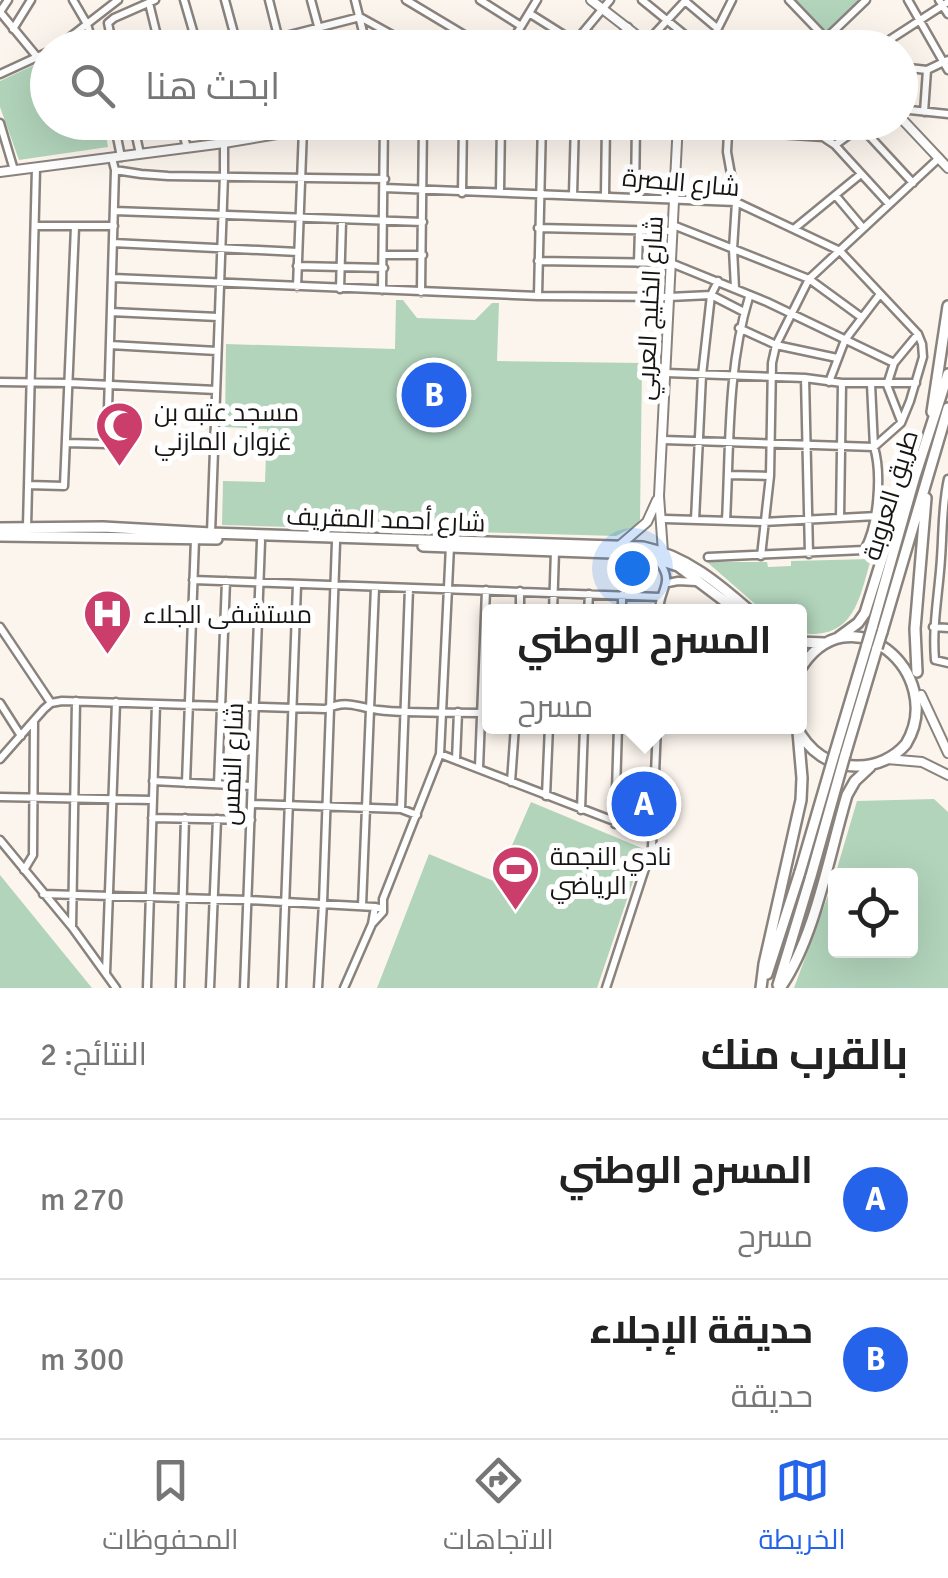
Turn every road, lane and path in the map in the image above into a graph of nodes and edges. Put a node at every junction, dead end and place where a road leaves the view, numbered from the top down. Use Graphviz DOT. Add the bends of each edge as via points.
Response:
graph roads {
  1 [pos="8,0"];
  2 [pos="31,0"];
  3 [pos="73,0"];
  4 [pos="118,0"];
  5 [pos="184,0"];
  6 [pos="225,0"];
  7 [pos="269,0"];
  8 [pos="311,0"];
  9 [pos="355,0"];
  10 [pos="406,0"];
  11 [pos="480,0"];
  12 [pos="537,0"];
  13 [pos="591,0"];
  14 [pos="610,0"];
  15 [pos="642,0"];
  16 [pos="685,0"];
  17 [pos="789,0"];
  18 [pos="866,0"];
  19 [pos="908,0"];
  20 [pos="152,2"];
  21 [pos="728,2"];
  22 [pos="943,2"];
  23 [pos="108,3"];
  24 [pos="491,3"];
  25 [pos="602,8"];
  26 [pos="0,12"];
  27 [pos="529,13"];
  28 [pos="948,14"];
  29 [pos="360,17"];
  30 [pos="666,20"];
  31 [pos="919,20"];
  32 [pos="87,24"];
  33 [pos="318,26"];
  34 [pos="522,26"];
  35 [pos="628,27"];
  36 [pos="14,28"];
  37 [pos="718,28"];
  38 [pos="79,30"];
  39 [pos="89,30"];
  40 [pos="109,30"];
  41 [pos="157,30"];
  42 [pos="193,30"];
  43 [pos="233,30"];
  44 [pos="277,30"];
  45 [pos="302,30"];
  46 [pos="319,30"];
  47 [pos="363,30"];
  48 [pos="382,30"];
  49 [pos="456,30"];
  50 [pos="519,30"];
  51 [pos="552,30"];
  52 [pos="585,30"];
  53 [pos="625,30"];
  54 [pos="632,30"];
  55 [pos="660,30"];
  56 [pos="680,30"];
  57 [pos="818,30"];
  58 [pos="834,30"];
  59 [pos="904,30"];
  60 [pos="30,48"];
  61 [pos="30,61"];
  62 [pos="947,65"];
  63 [pos="918,69"];
  64 [pos="927,70"];
  65 [pos="0,74"];
  66 [pos="918,111"];
  67 [pos="924,112"];
  68 [pos="948,114"];
  69 [pos="0,123"];
  70 [pos="918,135"];
  71 [pos="115,140"];
  72 [pos="137,140"];
  73 [pos="185,140"];
  74 [pos="223,140"];
  75 [pos="240,140"];
  76 [pos="301,140"];
  77 [pos="384,140"];
  78 [pos="424,140"];
  79 [pos="463,140"];
  80 [pos="501,140"];
  81 [pos="542,140"];
  82 [pos="575,140"];
  83 [pos="606,140"];
  84 [pos="636,140"];
  85 [pos="677,140"];
  86 [pos="728,140"];
  87 [pos="828,140"];
  88 [pos="842,140"];
  89 [pos="873,140"];
  90 [pos="224,143"];
  91 [pos="835,145"];
  92 [pos="187,148"];
  93 [pos="140,154"];
  94 [pos="116,157"];
  95 [pos="940,158"];
  96 [pos="36,168"];
  97 [pos="948,168"];
  98 [pos="14,170"];
  99 [pos="115,170"];
  100 [pos="0,172"];
  101 [pos="861,174"];
  102 [pos="224,175"];
  103 [pos="300,178"];
  104 [pos="914,183"];
  105 [pos="384,184"];
  106 [pos="424,189"];
  107 [pos="462,192"];
  108 [pos="500,192"];
  109 [pos="540,194"];
  110 [pos="573,195"];
  111 [pos="604,195"];
  112 [pos="635,196"];
  113 [pos="836,196"];
  114 [pos="674,198"];
  115 [pos="736,202"];
  116 [pos="889,204"];
  117 [pos="114,211"];
  118 [pos="223,216"];
  119 [pos="299,219"];
  120 [pos="342,221"];
  121 [pos="385,222"];
  122 [pos="423,222"];
  123 [pos="35,226"];
  124 [pos="114,226"];
  125 [pos="74,227"];
  126 [pos="538,228"];
  127 [pos="672,228"];
  128 [pos="795,228"];
  129 [pos="863,228"];
  130 [pos="639,230"];
  131 [pos="113,244"];
  132 [pos="222,249"];
  133 [pos="733,249"];
  134 [pos="840,251"];
  135 [pos="298,252"];
  136 [pos="384,255"];
  137 [pos="422,255"];
  138 [pos="538,261"];
  139 [pos="638,263"];
  140 [pos="670,263"];
  141 [pos="297,266"];
  142 [pos="341,267"];
  143 [pos="384,268"];
  144 [pos="112,278"];
  145 [pos="809,279"];
  146 [pos="718,281"];
  147 [pos="220,284"];
  148 [pos="296,287"];
  149 [pos="734,288"];
  150 [pos="340,289"];
  151 [pos="382,290"];
  152 [pos="421,292"];
  153 [pos="880,294"];
  154 [pos="712,295"];
  155 [pos="538,296"];
  156 [pos="749,297"];
  157 [pos="669,298"];
  158 [pos="948,306"];
  159 [pos="111,312"];
  160 [pos="744,312"];
  161 [pos="790,314"];
  162 [pos="218,317"];
  163 [pos="861,317"];
  164 [pos="739,328"];
  165 [pos="918,334"];
  166 [pos="845,340"];
  167 [pos="110,344"];
  168 [pos="776,345"];
  169 [pos="217,351"];
  170 [pos="837,358"];
  171 [pos="894,364"];
  172 [pos="666,373"];
  173 [pos="702,374"];
  174 [pos="948,374"];
  175 [pos="732,377"];
  176 [pos="771,378"];
  177 [pos="805,378"];
  178 [pos="0,382"];
  179 [pos="829,382"];
  180 [pos="32,383"];
  181 [pos="70,383"];
  182 [pos="842,383"];
  183 [pos="109,384"];
  184 [pos="871,384"];
  185 [pos="886,384"];
  186 [pos="916,384"];
  187 [pos="216,390"];
  188 [pos="948,408"];
  189 [pos="901,422"];
  190 [pos="948,430"];
  191 [pos="662,440"];
  192 [pos="698,441"];
  193 [pos="730,442"];
  194 [pos="68,443"];
  195 [pos="772,443"];
  196 [pos="806,445"];
  197 [pos="842,446"];
  198 [pos="874,447"];
  199 [pos="930,452"];
  200 [pos="728,475"];
  201 [pos="770,476"];
  202 [pos="916,476"];
  203 [pos="928,477"];
  204 [pos="948,479"];
  205 [pos="28,485"];
  206 [pos="659,496"];
  207 [pos="876,516"];
  208 [pos="807,518"];
  209 [pos="840,518"];
  210 [pos="665,519"];
  211 [pos="695,520"];
  212 [pos="726,521"];
  213 [pos="763,522"];
  214 [pos="945,522"];
  215 [pos="27,527"];
  216 [pos="0,532"];
  217 [pos="122,532"];
  218 [pos="212,533"];
  219 [pos="194,538"];
  220 [pos="261,541"];
  221 [pos="336,542"];
  222 [pos="450,544"];
  223 [pos="619,546"];
  224 [pos="555,551"];
  225 [pos="659,554"];
  226 [pos="809,554"];
  227 [pos="945,555"];
  228 [pos="708,556"];
  229 [pos="760,556"];
  230 [pos="193,580"];
  231 [pos="226,581"];
  232 [pos="260,583"];
  233 [pos="297,584"];
  234 [pos="668,584"];
  235 [pos="704,584"];
  236 [pos="336,586"];
  237 [pos="375,587"];
  238 [pos="408,588"];
  239 [pos="450,589"];
  240 [pos="486,590"];
  241 [pos="520,592"];
  242 [pos="554,592"];
  243 [pos="589,594"];
  244 [pos="622,595"];
  245 [pos="937,595"];
  246 [pos="948,596"];
  247 [pos="660,597"];
  248 [pos="486,604"];
  249 [pos="520,604"];
  250 [pos="553,604"];
  251 [pos="588,604"];
  252 [pos="622,604"];
  253 [pos="660,604"];
  254 [pos="729,604"];
  255 [pos="742,604"];
  256 [pos="0,627"];
  257 [pos="933,627"];
  258 [pos="948,628"];
  259 [pos="877,630"];
  260 [pos="807,642"];
  261 [pos="831,642"];
  262 [pos="807,660"];
  263 [pos="948,662"];
  264 [pos="918,680"];
  265 [pos="922,695"];
  266 [pos="76,701"];
  267 [pos="116,702"];
  268 [pos="0,703"];
  269 [pos="51,703"];
  270 [pos="156,704"];
  271 [pos="189,704"];
  272 [pos="221,705"];
  273 [pos="254,706"];
  274 [pos="292,707"];
  275 [pos="330,707"];
  276 [pos="370,708"];
  277 [pos="404,710"];
  278 [pos="444,712"];
  279 [pos="458,712"];
  280 [pos="482,713"];
  281 [pos="34,720"];
  282 [pos="483,734"];
  283 [pos="515,734"];
  284 [pos="549,734"];
  285 [pos="583,734"];
  286 [pos="618,734"];
  287 [pos="657,734"];
  288 [pos="798,734"];
  289 [pos="801,734"];
  290 [pos="22,736"];
  291 [pos="948,752"];
  292 [pos="440,754"];
  293 [pos="840,754"];
  294 [pos="0,759"];
  295 [pos="887,759"];
  296 [pos="456,760"];
  297 [pos="873,764"];
  298 [pos="480,768"];
  299 [pos="948,775"];
  300 [pos="153,781"];
  301 [pos="512,782"];
  302 [pos="186,783"];
  303 [pos="218,784"];
  304 [pos="252,786"];
  305 [pos="546,796"];
  306 [pos="0,797"];
  307 [pos="34,798"];
  308 [pos="74,798"];
  309 [pos="112,798"];
  310 [pos="152,800"];
  311 [pos="251,804"];
  312 [pos="289,805"];
  313 [pos="327,806"];
  314 [pos="366,807"];
  315 [pos="400,809"];
  316 [pos="581,810"];
  317 [pos="417,814"];
  318 [pos="152,818"];
  319 [pos="185,818"];
  320 [pos="217,819"];
  321 [pos="250,820"];
  322 [pos="615,824"];
  323 [pos="653,836"];
  324 [pos="0,840"];
  325 [pos="24,870"];
  326 [pos="43,894"];
  327 [pos="73,895"];
  328 [pos="110,896"];
  329 [pos="149,897"];
  330 [pos="182,898"];
  331 [pos="214,899"];
  332 [pos="248,900"];
  333 [pos="285,901"];
  334 [pos="324,903"];
  335 [pos="373,910"];
  336 [pos="72,928"];
  337 [pos="106,974"];
  338 [pos="116,988"];
  339 [pos="147,988"];
  340 [pos="180,988"];
  341 [pos="210,988"];
  342 [pos="244,988"];
  343 [pos="282,988"];
  344 [pos="318,988"];
  345 [pos="344,988"];
  346 [pos="606,988"];
  347 [pos="761,988"];
  348 [pos="778,988"];
  1 -- 26 [label="street"];
  2 -- 36 [label="street"];
  3 -- 32 [label="street"];
  4 -- 23 [label="street"];
  5 -- 42 [label="street"];
  6 -- 43 [label="street"];
  7 -- 44 [label="street"];
  8 -- 33 [label="street"];
  9 -- 29 [label="street"];
  10 -- 49 [label="street"];
  11 -- 24 [label="street"];
  12 -- 27 [label="street"];
  13 -- 25 [label="main road"];
  14 -- 25 [label="street"];
  15 -- 30 [label="street"];
  16 -- 30 [label="street"];
  16 -- 37 [label="street"];
  17 -- 57 [label="street"];
  18 -- 58 [label="street"];
  19 -- 31 [label="street"];
  20 -- 40 [label="street" via="114,18"];
  20 -- 41 [label="street"];
  21 -- 37 [label="street"];
  22 -- 28 [label="street"];
  22 -- 31 [label="street"];
  23 -- 32 [label="street"];
  24 -- 34 [label="street"];
  25 -- 35 [label="main road"];
  25 -- 52 [label="street"];
  26 -- 36 [label="street"];
  27 -- 34 [label="street"];
  27 -- 51 [label="street"];
  29 -- 33 [label="street"];
  29 -- 47 [label="street"];
  29 -- 48 [label="street"];
  30 -- 55 [label="street"];
  30 -- 56 [label="street"];
  31 -- 59 [label="street"];
  31 -- 62 [label="street"];
  32 -- 38 [label="street"];
  32 -- 39 [label="street"];
  33 -- 45 [label="street"];
  33 -- 46 [label="street"];
  34 -- 50 [label="street"];
  35 -- 53 [label="street"];
  35 -- 54 [label="main road"];
  36 -- 60 [label="street"];
  61 -- 65 [label="street"];
  62 -- 64 [label="street"];
  63 -- 64 [label="street"];
  64 -- 67 [label="street"];
  66 -- 67 [label="street"];
  67 -- 68 [label="street"];
  69 -- 98 [label="street"];
  70 -- 95 [label="main road"];
  71 -- 94 [label="street"];
  72 -- 93 [label="street"];
  73 -- 92 [label="street"];
  74 -- 90 [label="street"];
  75 -- 90 [label="main road"];
  76 -- 103 [label="street"];
  77 -- 105 [label="street"];
  78 -- 106 [label="street"];
  79 -- 107 [label="street"];
  80 -- 108 [label="street"];
  81 -- 109 [label="street"];
  82 -- 110 [label="street"];
  83 -- 111 [label="street"];
  84 -- 112 [label="street"];
  85 -- 114 [label="main road, شارع الخليج العربي"];
  86 -- 115 [label="street"];
  87 -- 91 [label="street"];
  88 -- 91 [label="street"];
  89 -- 104 [label="street"];
  90 -- 92 [label="main road"];
  90 -- 102 [label="street"];
  91 -- 101 [label="street"];
  92 -- 93 [label="main road"];
  93 -- 94 [label="main road"];
  94 -- 96 [label="main road"];
  94 -- 99 [label="street"];
  95 -- 97 [label="main road"];
  95 -- 104 [label="street"];
  96 -- 98 [label="main road"];
  96 -- 123 [label="street"];
  98 -- 100 [label="main road"];
  99 -- 102 [label="street, شارع البصرة"];
  99 -- 117 [label="street"];
  101 -- 113 [label="street"];
  101 -- 116 [label="street"];
  102 -- 103 [label="street, شارع البصرة"];
  102 -- 118 [label="street"];
  103 -- 105 [label="street, شارع البصرة"];
  103 -- 119 [label="street"];
  104 -- 116 [label="street"];
  105 -- 106 [label="street, شارع البصرة"];
  105 -- 121 [label="street"];
  106 -- 107 [label="street, شارع البصرة"];
  106 -- 122 [label="street"];
  107 -- 108 [label="street, شارع البصرة"];
  108 -- 109 [label="street, شارع البصرة"];
  109 -- 110 [label="street, شارع البصرة"];
  109 -- 126 [label="street"];
  110 -- 111 [label="street, شارع البصرة"];
  111 -- 112 [label="street, شارع البصرة"];
  112 -- 114 [label="street, شارع البصرة"];
  113 -- 128 [label="street"];
  113 -- 129 [label="street"];
  114 -- 115 [label="street, شارع البصرة"];
  114 -- 127 [label="main road, شارع الخليج العربي"];
  115 -- 128 [label="street, شارع البصرة"];
  115 -- 133 [label="street"];
  116 -- 129 [label="street"];
  117 -- 118 [label="street"];
  117 -- 124 [label="street"];
  118 -- 119 [label="street"];
  118 -- 132 [label="street"];
  119 -- 120 [label="street"];
  119 -- 135 [label="street"];
  120 -- 121 [label="street"];
  120 -- 142 [label="street"];
  121 -- 122 [label="street"];
  121 -- 136 [label="street"];
  122 -- 137 [label="street"];
  123 -- 125 [label="street"];
  123 -- 180 [label="street"];
  124 -- 125 [label="street"];
  124 -- 131 [label="street"];
  125 -- 181 [label="street"];
  126 -- 130 [label="street"];
  126 -- 138 [label="street"];
  127 -- 130 [label="street"];
  127 -- 133 [label="street"];
  127 -- 140 [label="main road, شارع الخليج العربي"];
  128 -- 134 [label="street, شارع البصرة"];
  129 -- 134 [label="street"];
  130 -- 139 [label="street"];
  131 -- 132 [label="street"];
  131 -- 144 [label="street"];
  132 -- 135 [label="street"];
  132 -- 147 [label="street"];
  133 -- 145 [label="street"];
  133 -- 149 [label="street"];
  134 -- 145 [label="street"];
  134 -- 153 [label="street, شارع البصرة"];
  135 -- 141 [label="street"];
  136 -- 137 [label="street"];
  136 -- 143 [label="street"];
  137 -- 152 [label="street"];
  138 -- 139 [label="street"];
  138 -- 155 [label="street"];
  139 -- 140 [label="street"];
  140 -- 146 [label="street"];
  140 -- 157 [label="main road, شارع الخليج العربي"];
  141 -- 142 [label="street"];
  141 -- 148 [label="street"];
  142 -- 143 [label="street"];
  142 -- 150 [label="street"];
  143 -- 151 [label="street"];
  144 -- 147 [label="street"];
  144 -- 159 [label="street"];
  145 -- 161 [label="street"];
  145 -- 163 [label="street"];
  146 -- 149 [label="street"];
  146 -- 154 [label="street"];
  147 -- 148 [label="street"];
  147 -- 162 [label="street"];
  148 -- 150 [label="street"];
  149 -- 156 [label="street"];
  150 -- 151 [label="street"];
  151 -- 152 [label="street"];
  152 -- 155 [label="street"];
  153 -- 163 [label="street"];
  153 -- 165 [label="street, شارع البصرة"];
  154 -- 157 [label="street"];
  154 -- 160 [label="street"];
  154 -- 173 [label="street"];
  155 -- 157 [label="street"];
  156 -- 160 [label="street"];
  156 -- 161 [label="street"];
  157 -- 172 [label="main road, شارع الخليج العربي"];
  158 -- 199 [label="highway"];
  159 -- 162 [label="street"];
  159 -- 167 [label="street"];
  160 -- 164 [label="street"];
  161 -- 166 [label="street"];
  161 -- 168 [label="street"];
  162 -- 169 [label="street"];
  163 -- 166 [label="street"];
  164 -- 168 [label="street"];
  164 -- 175 [label="street"];
  165 -- 171 [label="street"];
  165 -- 186 [label="street, شارع البصرة" via="923,356"];
  166 -- 170 [label="street"];
  166 -- 171 [label="street"];
  167 -- 169 [label="street"];
  167 -- 183 [label="street"];
  168 -- 170 [label="street"];
  168 -- 176 [label="street"];
  169 -- 187 [label="street"];
  170 -- 179 [label="street"];
  171 -- 185 [label="street"];
  172 -- 173 [label="street"];
  172 -- 191 [label="main road, شارع الخليج العربي"];
  173 -- 175 [label="street"];
  173 -- 192 [label="street"];
  174 -- 199 [label="highway, طريق العروبة"];
  175 -- 176 [label="street"];
  175 -- 193 [label="street"];
  176 -- 177 [label="street"];
  176 -- 195 [label="street"];
  177 -- 179 [label="street"];
  177 -- 196 [label="street"];
  178 -- 180 [label="street"];
  179 -- 182 [label="street"];
  180 -- 181 [label="street"];
  180 -- 205 [label="street"];
  181 -- 183 [label="street"];
  181 -- 194 [label="street"];
  182 -- 184 [label="street"];
  182 -- 197 [label="street"];
  183 -- 187 [label="street"];
  183 -- 194 [label="street" via="106,444"];
  184 -- 185 [label="street"];
  184 -- 198 [label="street"];
  185 -- 186 [label="street"];
  185 -- 189 [label="street"];
  186 -- 189 [label="street"];
  187 -- 218 [label="street"];
  188 -- 199 [label="highway, طريق العروبة"];
  189 -- 198 [label="street"];
  190 -- 199 [label="highway"];
  191 -- 192 [label="street"];
  191 -- 206 [label="main road, شارع الخليج العربي"];
  192 -- 193 [label="street"];
  192 -- 211 [label="street"];
  193 -- 195 [label="street"];
  193 -- 200 [label="street"];
  194 -- 205 [label="street" via="64,486"];
  195 -- 196 [label="street"];
  195 -- 201 [label="street"];
  196 -- 197 [label="street"];
  196 -- 208 [label="street"];
  197 -- 198 [label="street"];
  197 -- 209 [label="street"];
  198 -- 207 [label="street"];
  199 -- 202 [label="highway, طريق العروبة"];
  199 -- 203 [label="highway, طريق العروبة"];
  200 -- 201 [label="street"];
  200 -- 212 [label="street"];
  201 -- 213 [label="street"];
  202 -- 259 [label="highway, طريق العروبة"];
  202 -- 261 [label="highway" via="900,501 865,613"];
  203 -- 259 [label="highway, طريق العروبة"];
  203 -- 264 [label="highway" via="915,629"];
  204 -- 214 [label="street"];
  205 -- 215 [label="street"];
  206 -- 223 [label="main road" via="646,522"];
  206 -- 225 [label="main road, شارع الخليج العربي"];
  207 -- 209 [label="street"];
  207 -- 226 [label="street" via="864,550"];
  208 -- 209 [label="street"];
  208 -- 213 [label="street"];
  208 -- 226 [label="street"];
  210 -- 211 [label="street"];
  211 -- 212 [label="street"];
  212 -- 213 [label="street"];
  213 -- 229 [label="street"];
  214 -- 227 [label="street"];
  215 -- 216 [label="highway, شارع أحمد المقريف"];
  215 -- 217 [label="highway, شارع أحمد المقريف"];
  216 -- 217 [label="highway, شارع أحمد المقريف"];
  217 -- 218 [label="highway, شارع أحمد المقريف"];
  217 -- 219 [label="highway, شارع أحمد المقريف"];
  218 -- 222 [label="highway, شارع أحمد المقريف"];
  219 -- 220 [label="highway, شارع أحمد المقريف"];
  219 -- 230 [label="street"];
  220 -- 221 [label="highway, شارع أحمد المقريف"];
  220 -- 232 [label="street, شارع النمس"];
  221 -- 222 [label="highway, شارع أحمد المقريف"];
  221 -- 236 [label="street"];
  222 -- 223 [label="highway, شارع أحمد المقريف"];
  222 -- 224 [label="highway, شارع أحمد المقريف"];
  222 -- 239 [label="street"];
  223 -- 225 [label="highway, شارع أحمد المقريف"];
  224 -- 225 [label="highway, شارع أحمد المقريف"];
  224 -- 242 [label="street"];
  225 -- 234 [label="street"];
  225 -- 235 [label="highway, شارع أحمد المقريف"];
  225 -- 255 [label="highway, شارع أحمد المقريف" via="693,566"];
  226 -- 229 [label="street"];
  227 -- 245 [label="street"];
  228 -- 229 [label="street"];
  230 -- 231 [label="street"];
  230 -- 271 [label="street"];
  231 -- 232 [label="street"];
  231 -- 272 [label="street"];
  232 -- 233 [label="street"];
  232 -- 273 [label="street, شارع النمس"];
  233 -- 236 [label="street"];
  233 -- 274 [label="street"];
  234 -- 235 [label="street"];
  234 -- 247 [label="street"];
  235 -- 254 [label="highway, شارع أحمد المقريف"];
  236 -- 237 [label="street"];
  236 -- 275 [label="street"];
  237 -- 238 [label="street"];
  237 -- 276 [label="street"];
  238 -- 239 [label="street"];
  238 -- 277 [label="street"];
  239 -- 240 [label="street"];
  239 -- 278 [label="street"];
  240 -- 241 [label="street"];
  240 -- 248 [label="street"];
  241 -- 242 [label="street"];
  241 -- 249 [label="street"];
  242 -- 243 [label="street"];
  242 -- 250 [label="street"];
  243 -- 244 [label="street"];
  243 -- 251 [label="street"];
  244 -- 247 [label="street"];
  244 -- 252 [label="street"];
  245 -- 246 [label="street"];
  245 -- 257 [label="street"];
  247 -- 253 [label="street"];
  256 -- 269 [label="street"];
  257 -- 258 [label="street"];
  257 -- 263 [label="street" via="935,660"];
  259 -- 293 [label="highway, bridge"];
  260 -- 261 [label="highway"];
  261 -- 262 [label="highway"];
  261 -- 264 [label="highway" via="880,640 907,660"];
  264 -- 265 [label="highway"];
  265 -- 291 [label="main road"];
  265 -- 295 [label="highway" via="914,732"];
  266 -- 267 [label="street"];
  266 -- 269 [label="street"];
  266 -- 308 [label="street"];
  267 -- 270 [label="street"];
  267 -- 309 [label="street"];
  268 -- 290 [label="street"];
  269 -- 281 [label="street"];
  270 -- 271 [label="street"];
  270 -- 300 [label="street"];
  271 -- 272 [label="street"];
  271 -- 302 [label="street"];
  272 -- 273 [label="street"];
  272 -- 303 [label="street"];
  273 -- 274 [label="street"];
  273 -- 304 [label="street, شارع النمس"];
  274 -- 275 [label="street"];
  274 -- 312 [label="street"];
  275 -- 276 [label="street"];
  275 -- 313 [label="street"];
  276 -- 277 [label="street"];
  276 -- 314 [label="street"];
  277 -- 278 [label="street"];
  277 -- 315 [label="street"];
  278 -- 279 [label="street"];
  278 -- 292 [label="street"];
  279 -- 280 [label="street"];
  279 -- 296 [label="street"];
  281 -- 290 [label="street"];
  281 -- 307 [label="street"];
  282 -- 298 [label="street"];
  283 -- 301 [label="street"];
  284 -- 305 [label="street"];
  285 -- 316 [label="street"];
  286 -- 322 [label="street"];
  287 -- 323 [label="street"];
  288 -- 347 [label="highway" via="801,800"];
  289 -- 297 [label="highway" via="833,762"];
  290 -- 294 [label="street"];
  292 -- 296 [label="street"];
  292 -- 317 [label="street"];
  293 -- 347 [label="highway, bridge"];
  293 -- 348 [label="highway, bridge"];
  295 -- 297 [label="highway"];
  295 -- 299 [label="main road" via="922,762"];
  296 -- 298 [label="street"];
  297 -- 348 [label="highway" via="847,796 806,931"];
  298 -- 301 [label="street"];
  300 -- 302 [label="street"];
  300 -- 310 [label="street"];
  301 -- 305 [label="street"];
  302 -- 303 [label="street"];
  303 -- 304 [label="street"];
  304 -- 311 [label="street, شارع النمس"];
  305 -- 316 [label="street"];
  306 -- 307 [label="street"];
  307 -- 308 [label="street"];
  307 -- 325 [label="street" via="33,855"];
  308 -- 309 [label="street"];
  308 -- 327 [label="street"];
  309 -- 310 [label="street"];
  309 -- 328 [label="street"];
  310 -- 318 [label="street"];
  311 -- 312 [label="street"];
  311 -- 321 [label="street, شارع النمس"];
  312 -- 313 [label="street"];
  312 -- 333 [label="street"];
  313 -- 314 [label="street"];
  313 -- 334 [label="street"];
  314 -- 315 [label="street"];
  314 -- 335 [label="street"];
  315 -- 317 [label="street"];
  316 -- 322 [label="street"];
  317 -- 335 [label="street"];
  318 -- 319 [label="street"];
  318 -- 329 [label="street"];
  319 -- 320 [label="street"];
  319 -- 330 [label="street"];
  320 -- 321 [label="street"];
  320 -- 331 [label="street"];
  321 -- 332 [label="street, شارع النمس"];
  322 -- 323 [label="street"];
  323 -- 346 [label="street"];
  324 -- 325 [label="street"];
  325 -- 326 [label="street"];
  326 -- 327 [label="street"];
  326 -- 336 [label="street"];
  327 -- 328 [label="street"];
  327 -- 336 [label="street"];
  328 -- 329 [label="street"];
  328 -- 337 [label="street"];
  329 -- 330 [label="street"];
  329 -- 339 [label="street"];
  330 -- 331 [label="street"];
  330 -- 340 [label="street"];
  331 -- 332 [label="street"];
  331 -- 341 [label="street"];
  332 -- 333 [label="street"];
  332 -- 342 [label="street, شارع النمس"];
  333 -- 334 [label="street"];
  333 -- 343 [label="street"];
  334 -- 335 [label="street"];
  334 -- 344 [label="street"];
  335 -- 345 [label="street"];
  336 -- 337 [label="street"];
  337 -- 338 [label="street"];
}
